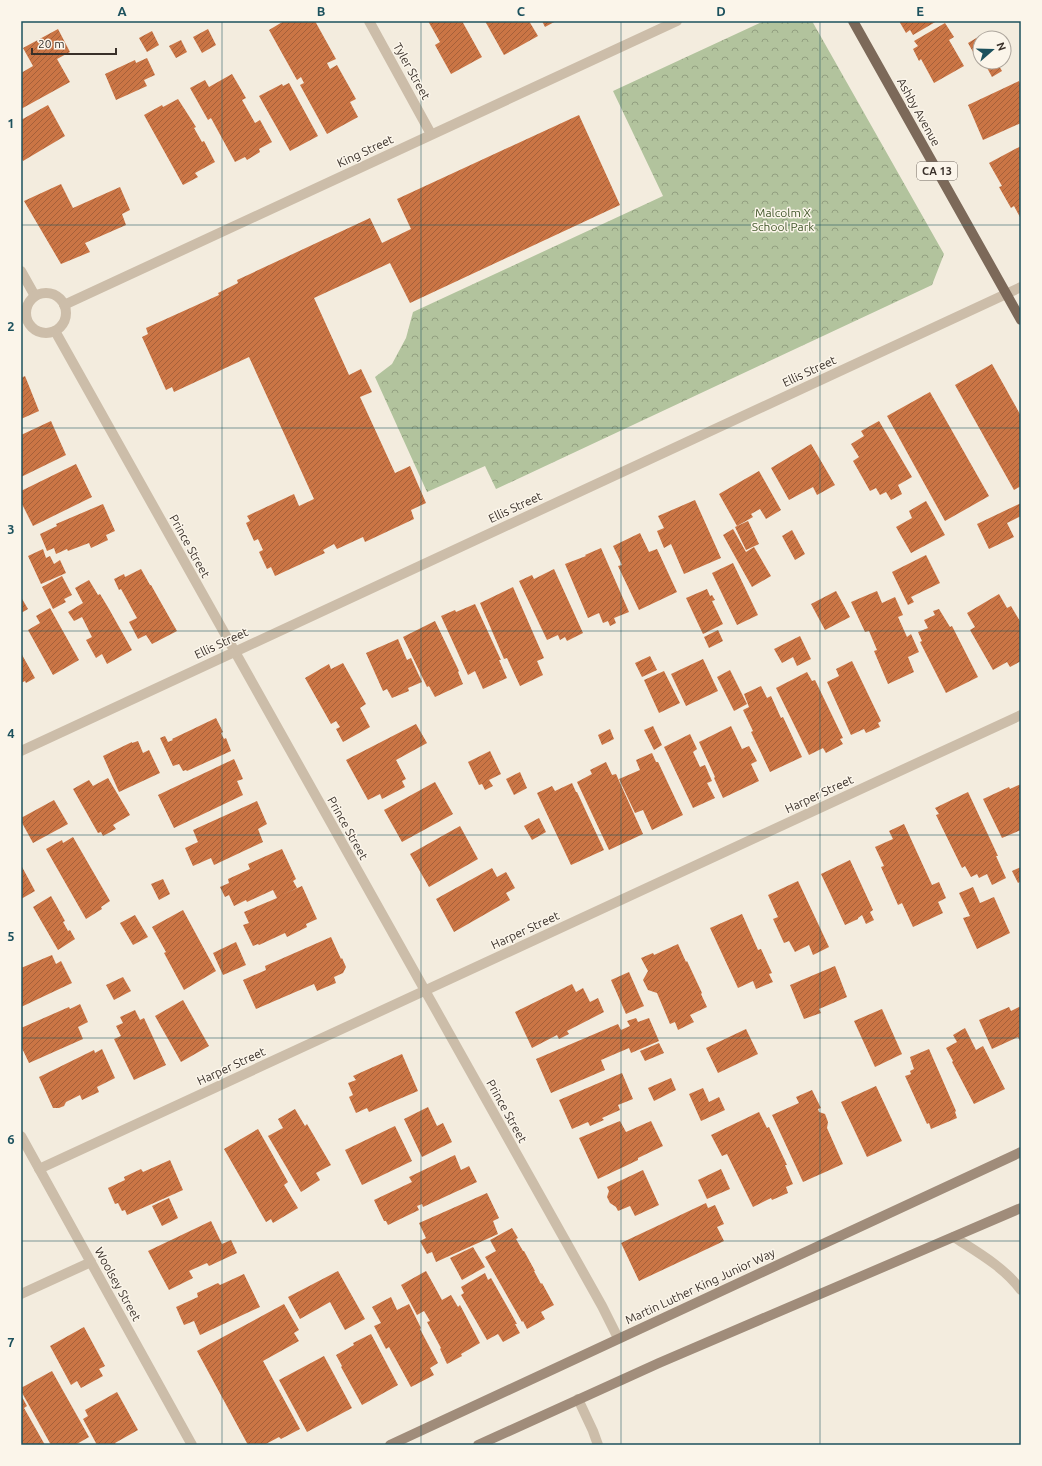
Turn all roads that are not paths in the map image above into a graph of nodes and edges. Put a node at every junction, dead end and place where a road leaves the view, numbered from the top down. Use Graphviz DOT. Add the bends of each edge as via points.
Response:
graph roads {
  1 [pos="369,21"];
  2 [pos="677,21"];
  3 [pos="853,21"];
  4 [pos="431,134"];
  5 [pos="21,271"];
  6 [pos="1021,287"];
  7 [pos="1006,294"];
  8 [pos="35,296"];
  9 [pos="64,306"];
  10 [pos="1021,320"];
  11 [pos="24,325"];
  12 [pos="55,332"];
  13 [pos="234,652"];
  14 [pos="1021,715"];
  15 [pos="21,751"];
  16 [pos="424,991"];
  17 [pos="21,1136"];
  18 [pos="1021,1152"];
  19 [pos="39,1169"];
  20 [pos="1021,1208"];
  21 [pos="954,1236"];
  22 [pos="91,1262"];
  23 [pos="1021,1290"];
  24 [pos="21,1294"];
  25 [pos="618,1338"];
  26 [pos="578,1399"];
  27 [pos="192,1445"];
  28 [pos="390,1445"];
  29 [pos="478,1445"];
  30 [pos="598,1445"];
  1 -- 4 [label="street, Tyler Street"];
  2 -- 4 [label="street, King Street"];
  3 -- 7 [label="main road, Ashby Avenue / CA 13"];
  4 -- 9 [label="street, King Street"];
  5 -- 8 [label="street"];
  6 -- 7 [label="street, Ellis Street"];
  7 -- 10 [label="main road, Ashby Avenue / CA 13"];
  7 -- 13 [label="street, Ellis Street"];
  8 -- 9 [label="street" via="41,293 55,295"];
  8 -- 11 [label="street" via="25,311"];
  9 -- 12 [label="street" via="66,317"];
  11 -- 12 [label="street" via="43,334"];
  12 -- 13 [label="street, Prince Street"];
  13 -- 15 [label="street, Ellis Street"];
  13 -- 16 [label="street, Prince Street"];
  14 -- 16 [label="street, Harper Street"];
  16 -- 19 [label="street, Harper Street"];
  16 -- 25 [label="street, Prince Street"];
  17 -- 19 [label="street, Woolsey Street"];
  18 -- 25 [label="street, Martin Luther King Junior Way"];
  19 -- 22 [label="street, Woolsey Street"];
  20 -- 21 [label="street"];
  21 -- 23 [label="street" via="993,1263"];
  21 -- 26 [label="street"];
  22 -- 24 [label="street"];
  22 -- 27 [label="street, Woolsey Street"];
  25 -- 28 [label="street, Martin Luther King Junior Way"];
  26 -- 29 [label="street"];
  26 -- 30 [label="street"];
}
